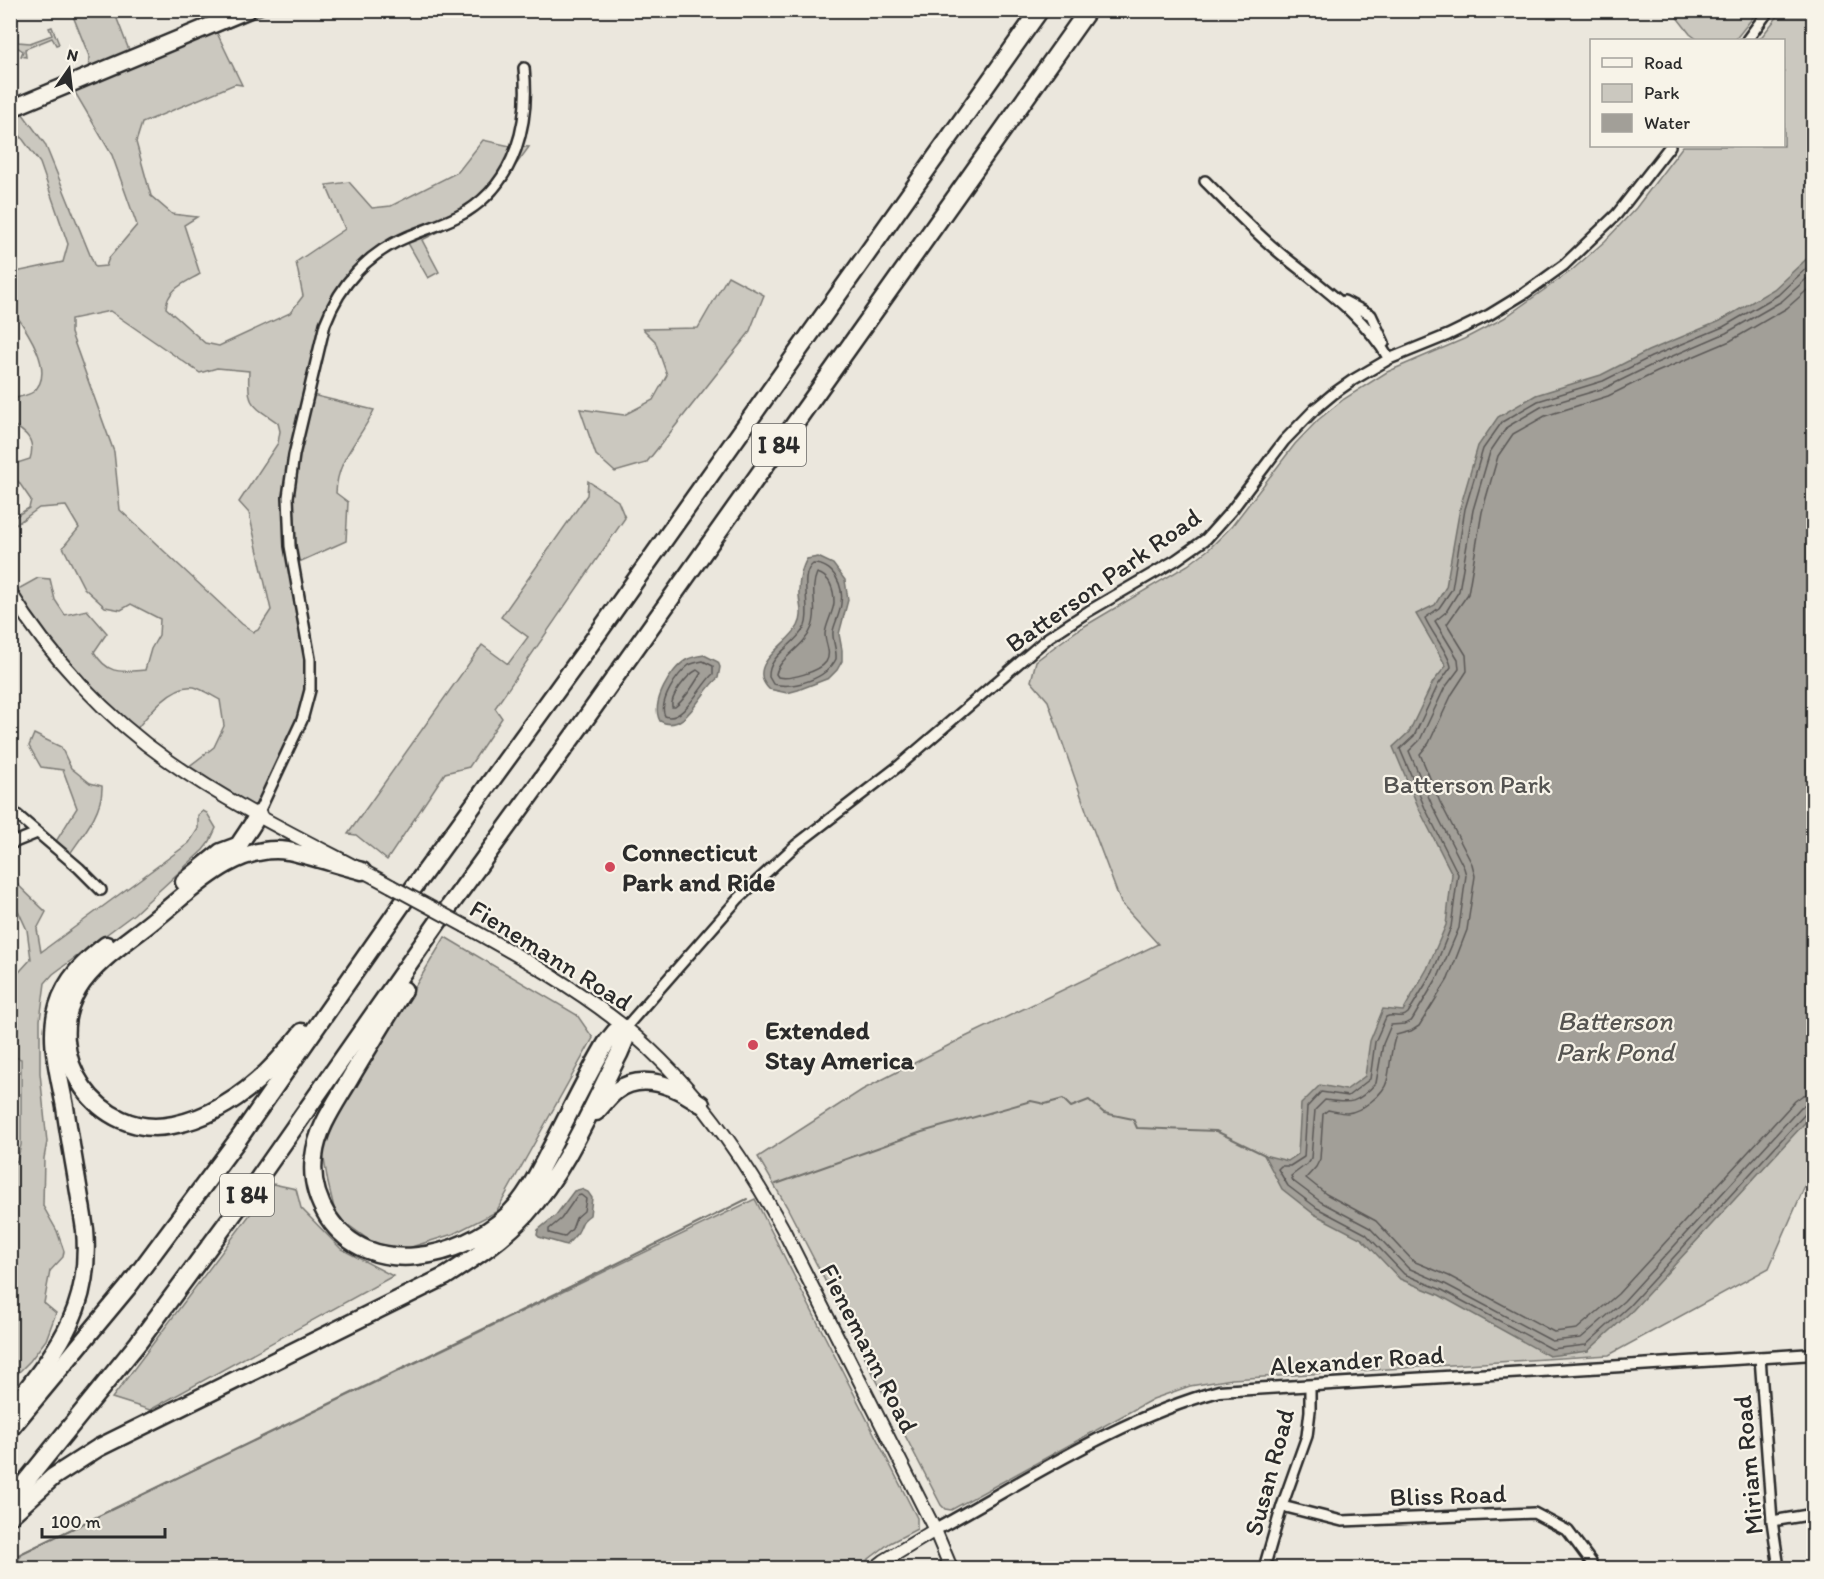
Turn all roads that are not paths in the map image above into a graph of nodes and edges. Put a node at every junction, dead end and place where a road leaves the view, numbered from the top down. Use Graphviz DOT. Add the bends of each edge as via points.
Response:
graph roads {
  1 [pos="248,10"];
  2 [pos="1040,10"];
  3 [pos="1088,10"];
  4 [pos="1769,10"];
  5 [pos="1748,39"];
  6 [pos="524,68"];
  7 [pos="10,109"];
  8 [pos="1669,147"];
  9 [pos="1205,181"];
  10 [pos="1389,360"];
  11 [pos="10,592"];
  12 [pos="10,809"];
  13 [pos="258,814"];
  14 [pos="37,832"];
  15 [pos="10,844"];
  16 [pos="237,846"];
  17 [pos="229,862"];
  18 [pos="362,871"];
  19 [pos="469,878"];
  20 [pos="101,890"];
  21 [pos="350,981"];
  22 [pos="625,1028"];
  23 [pos="701,1104"];
  24 [pos="582,1125"];
  25 [pos="1814,1354"];
  26 [pos="1760,1357"];
  27 [pos="1310,1386"];
  28 [pos="10,1412"];
  29 [pos="10,1429"];
  30 [pos="10,1500"];
  31 [pos="1282,1506"];
  32 [pos="1814,1514"];
  33 [pos="10,1516"];
  34 [pos="1772,1521"];
  35 [pos="936,1530"];
  36 [pos="875,1569"];
  37 [pos="951,1569"];
  38 [pos="1264,1569"];
  39 [pos="1591,1569"];
  40 [pos="1779,1569"];
  1 -- 7 [label="highway"];
  2 -- 21 [label="highway, I 84"];
  3 -- 19 [label="highway, I 84"];
  4 -- 5 [label="street"];
  6 -- 13 [label="street" via="524,125 516,152 496,184 468,211 392,243 371,257 345,286 327,317 294,455 288,497 290,546 310,659 310,690 302,720"];
  8 -- 10 [label="street, Batterson Park Road" via="1617,214 1544,280 1469,326"];
  9 -- 10 [label="street" via="1271,246 1319,285 1371,315"];
  10 -- 22 [label="street, Batterson Park Road" via="1353,380 1299,425 1206,539 1041,644 900,765 796,845 738,899"];
  11 -- 13 [label="main road, Fienemann Road" via="65,664 126,727 180,769"];
  12 -- 14 [label="street"];
  13 -- 16 [label="highway"];
  13 -- 18 [label="main road, Fienemann Road"];
  14 -- 15 [label="street"];
  14 -- 20 [label="street"];
  16 -- 17 [label="highway"];
  16 -- 28 [label="highway" via="221,852 89,958 61,998 55,1021 55,1047 85,1230 84,1276 66,1333"];
  17 -- 18 [label="highway" via="253,853 280,850"];
  17 -- 21 [label="highway" via="102,962 78,989 69,1012 66,1046 76,1079 92,1101 117,1118 146,1127 172,1126 204,1115 258,1080 326,1002"];
  18 -- 22 [label="main road, Fienemann Road, bridge" via="565,984"];
  19 -- 22 [label="highway" via="319,1136 314,1157 315,1184 327,1215 342,1234 378,1254 413,1257 462,1245 500,1221 515,1208 534,1181 607,1042"];
  19 -- 30 [label="highway, I 84" via="194,1269 109,1381"];
  21 -- 29 [label="highway, I 84" via="179,1220"];
  22 -- 23 [label="main road, Fienemann Road"];
  22 -- 24 [label="highway" via="624,1044"];
  23 -- 24 [label="highway" via="667,1086 635,1082 615,1092"];
  23 -- 35 [label="main road, Fienemann Road" via="731,1142 775,1214"];
  24 -- 33 [label="highway" via="533,1206 472,1259 420,1290 92,1452 53,1477"];
  25 -- 26 [label="street, Alexander Road"];
  26 -- 27 [label="street, Alexander Road"];
  26 -- 34 [label="street, Miriam Road"];
  27 -- 31 [label="street, Susan Road" via="1307,1436"];
  27 -- 35 [label="street, Alexander Road" via="1218,1391 1183,1401 1103,1436"];
  31 -- 38 [label="street, Susan Road"];
  31 -- 39 [label="street, Bliss Road" via="1342,1521 1534,1513 1568,1531 1591,1562"];
  32 -- 34 [label="street"];
  34 -- 40 [label="street, Miriam Road"];
  35 -- 36 [label="main road"];
  35 -- 37 [label="main road, Fienemann Road"];
}
